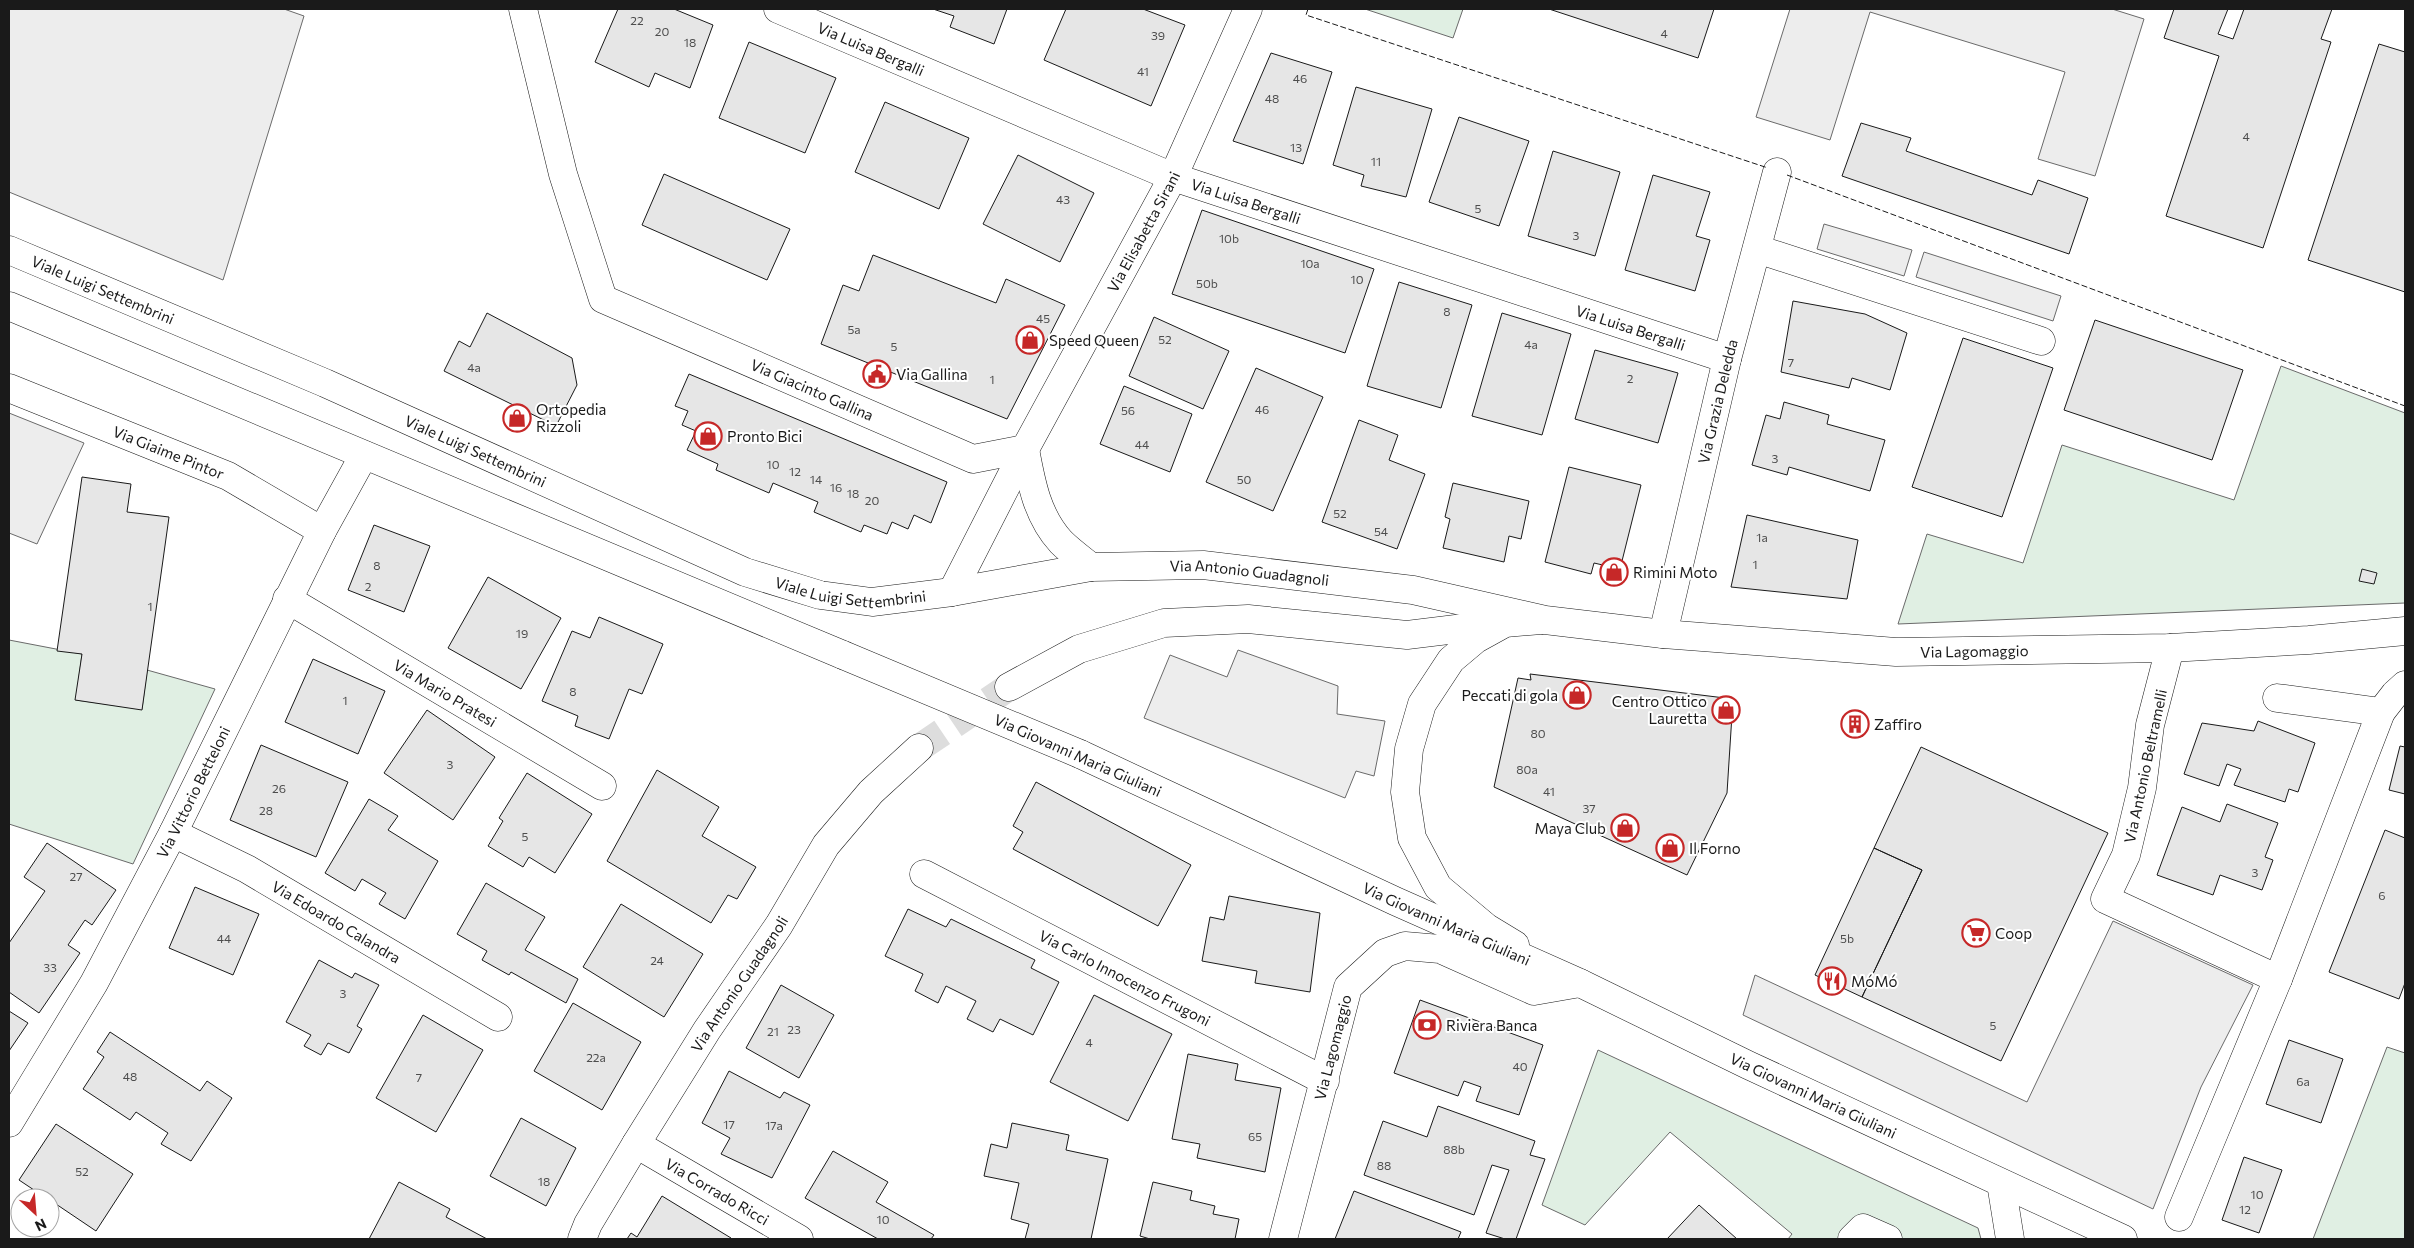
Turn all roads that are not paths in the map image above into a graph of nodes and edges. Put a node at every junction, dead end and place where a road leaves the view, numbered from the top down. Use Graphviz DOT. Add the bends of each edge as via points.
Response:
graph roads {
  1 [pos="523,9"];
  2 [pos="778,9"];
  3 [pos="1248,9"];
  4 [pos="1777,172"];
  5 [pos="1173,177"];
  6 [pos="1757,249"];
  7 [pos="9,250"];
  8 [pos="9,306"];
  9 [pos="2041,341"];
  10 [pos="1727,359"];
  11 [pos="9,388"];
  12 [pos="1025,449"];
  13 [pos="364,455"];
  14 [pos="322,531"];
  15 [pos="1091,567"];
  16 [pos="952,592"];
  17 [pos="287,599"];
  18 [pos="1544,620"];
  19 [pos="1505,623"];
  20 [pos="2405,631"];
  21 [pos="1663,634"];
  22 [pos="2170,648"];
  23 [pos="2405,685"];
  24 [pos="1009,687"];
  25 [pos="2277,698"];
  26 [pos="2381,712"];
  27 [pos="920,748"];
  28 [pos="602,786"];
  29 [pos="173,833"];
  30 [pos="924,874"];
  31 [pos="2278,979"];
  32 [pos="1580,983"];
  33 [pos="498,1017"];
  34 [pos="1325,1080"];
  35 [pos="9,1123"];
  36 [pos="636,1144"];
  37 [pos="2001,1183"];
  38 [pos="2179,1216"];
  39 [pos="582,1239"];
  40 [pos="799,1239"];
  41 [pos="1283,1239"];
  42 [pos="1852,1239"];
  43 [pos="1888,1239"];
  44 [pos="2010,1239"];
  45 [pos="2123,1239"];
  1 -- 12 [label="street, Via Giacinto Gallina" via="563,174 603,299 973,459"];
  2 -- 5 [label="street, Via Luisa Bergalli"];
  3 -- 5 [label="street, Via Elisabetta Sirani"];
  4 -- 6 [label="street, Via Grazia Deledda"];
  5 -- 10 [label="street, Via Luisa Bergalli"];
  5 -- 12 [label="street, Via Elisabetta Sirani"];
  6 -- 9 [label="street"];
  6 -- 10 [label="street, Via Grazia Deledda"];
  7 -- 16 [label="street, Viale Luigi Settembrini" via="325,383 745,572 820,595 872,602"];
  8 -- 13 [label="street"];
  10 -- 21 [label="street, Via Grazia Deledda"];
  11 -- 14 [label="street, Via Giaime Pintor" via="228,476"];
  12 -- 15 [label="street" via="1042,515 1061,541"];
  12 -- 16 [label="street, Via Elisabetta Sirani"];
  13 -- 14 [label="street, Via Vittorio Betteloni"];
  13 -- 32 [label="street, Via Giovanni Maria Giuliani, bridge" via="1080,754"];
  14 -- 17 [label="street, Via Vittorio Betteloni"];
  15 -- 16 [label="street, Via Antonio Guadagnoli"];
  15 -- 18 [label="street, Via Antonio Guadagnoli" via="1203,565 1413,590"];
  17 -- 28 [label="street, Via Mario Pratesi"];
  17 -- 29 [label="street, Via Vittorio Betteloni"];
  18 -- 19 [label="street"];
  18 -- 21 [label="street, Via Lagomaggio"];
  19 -- 24 [label="street" via="1407,635 1248,619 1164,623 1079,649"];
  19 -- 32 [label="street" via="1476,639 1451,660 1422,704 1409,749 1405,792 1412,838 1438,887 1487,928"];
  20 -- 22 [label="street, Via Lagomaggio"];
  21 -- 22 [label="street, Via Lagomaggio" via="1896,652"];
  22 -- 31 [label="street, Via Antonio Beltramelli" via="2150,725 2142,788 2126,855 2106,898"];
  23 -- 26 [label="street"];
  25 -- 26 [label="street"];
  26 -- 31 [label="street"];
  27 -- 36 [label="street, Via Antonio Guadagnoli" via="871,792 826,845 779,925 707,1030"];
  29 -- 33 [label="street, Via Edoardo Calandra" via="246,869"];
  29 -- 35 [label="street, Via Vittorio Betteloni" via="94,982"];
  30 -- 34 [label="street, Via Carlo Innocenzo Frugoni"];
  31 -- 38 [label="street"];
  32 -- 34 [label="street, Via Lagomaggio" via="1534,991 1440,949 1405,946 1385,953 1348,987"];
  32 -- 37 [label="street, Via Giovanni Maria Giuliani"];
  34 -- 41 [label="street, Via Lagomaggio"];
  36 -- 39 [label="street, Via Antonio Guadagnoli"];
  36 -- 40 [label="street, Via Corrado Ricci"];
  37 -- 44 [label="street"];
  37 -- 45 [label="street, Via Giovanni Maria Giuliani"];
  42 -- 43 [label="street" via="1863,1228"];
}
